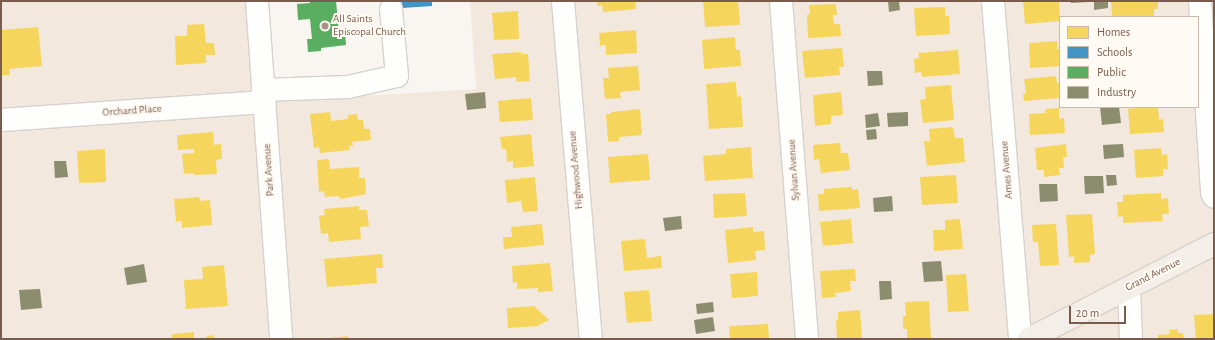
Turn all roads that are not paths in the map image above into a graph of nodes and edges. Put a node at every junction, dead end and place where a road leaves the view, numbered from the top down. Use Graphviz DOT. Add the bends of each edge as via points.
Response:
graph roads {
  1 [pos="257,1"];
  2 [pos="563,1"];
  3 [pos="781,1"];
  4 [pos="993,1"];
  5 [pos="1200,1"];
  6 [pos="391,9"];
  7 [pos="264,96"];
  8 [pos="1,120"];
  9 [pos="1214,197"];
  10 [pos="1214,244"];
  11 [pos="1129,288"];
  12 [pos="282,339"];
  13 [pos="591,339"];
  14 [pos="807,339"];
  15 [pos="1020,339"];
  16 [pos="1029,339"];
  17 [pos="1131,339"];
  1 -- 7 [label="street, Park Avenue"];
  2 -- 13 [label="street, Highwood Avenue"];
  3 -- 14 [label="street, Sylvan Avenue"];
  4 -- 15 [label="street, Ames Avenue"];
  5 -- 9 [label="street"];
  6 -- 7 [label="street, Orchard Place" via="396,76 348,87"];
  7 -- 8 [label="street, Orchard Place"];
  7 -- 12 [label="street, Park Avenue"];
  10 -- 11 [label="main road, Grand Avenue"];
  11 -- 16 [label="main road, Grand Avenue"];
  11 -- 17 [label="street"];
}
